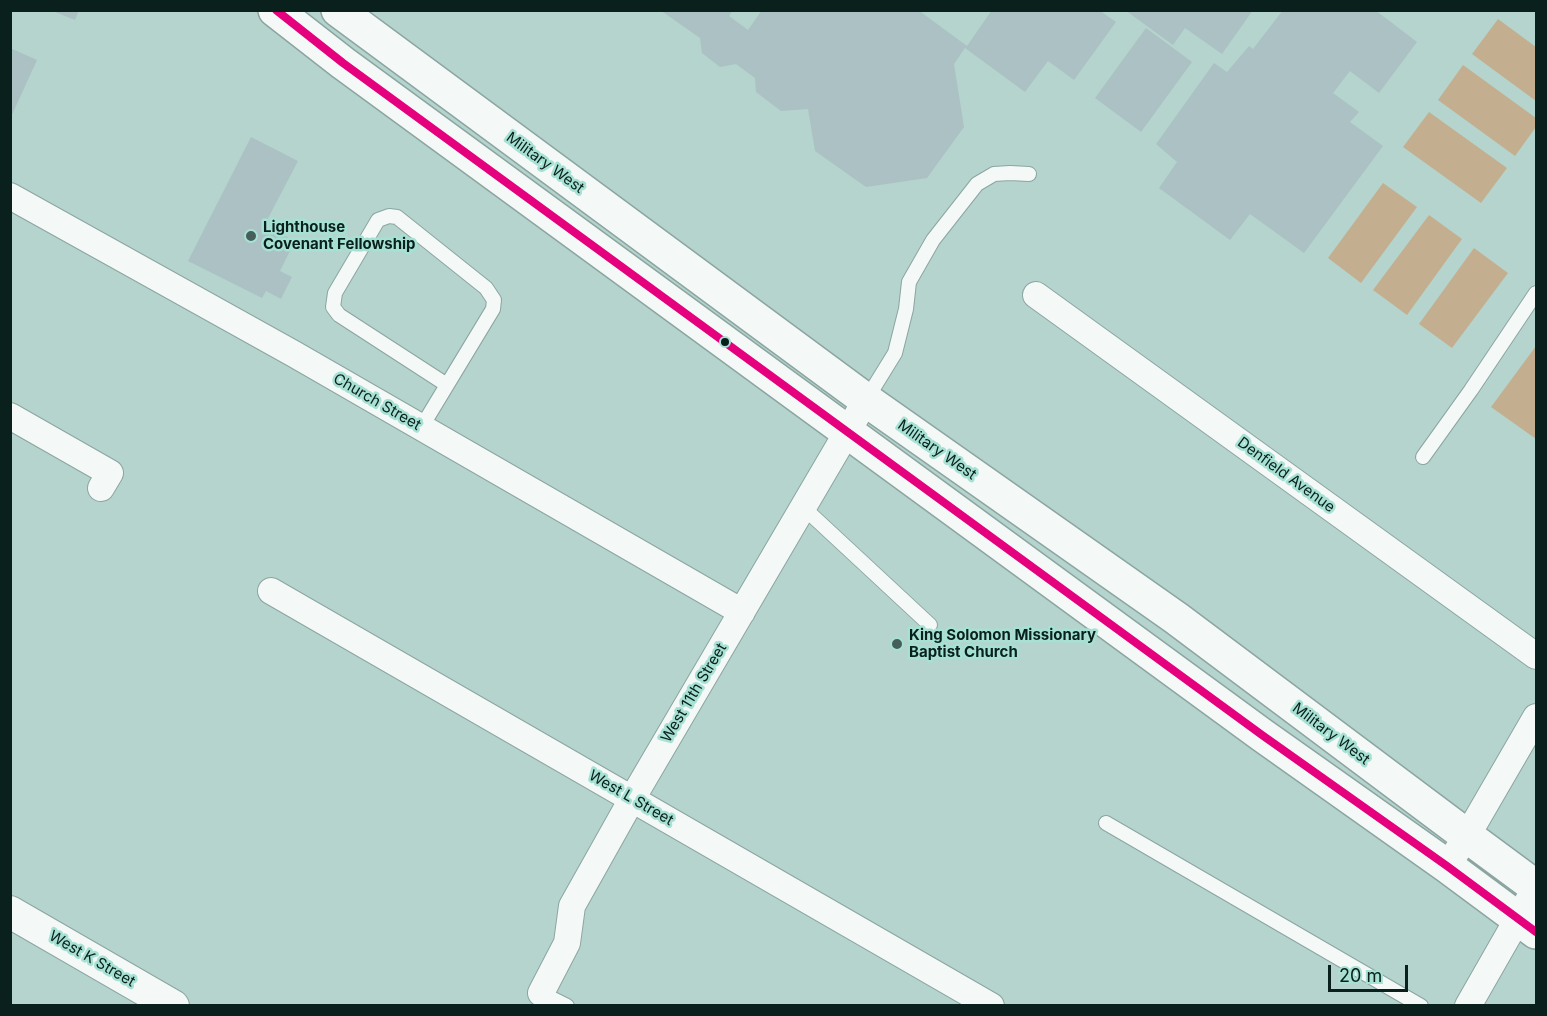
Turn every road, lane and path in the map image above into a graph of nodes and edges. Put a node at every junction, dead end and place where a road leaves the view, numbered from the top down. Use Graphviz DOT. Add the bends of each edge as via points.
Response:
graph roads {
  1 [pos="275,10"];
  2 [pos="338,10"];
  3 [pos="1029,174"];
  4 [pos="10,196"];
  5 [pos="1536,293"];
  6 [pos="1035,295"];
  7 [pos="447,385"];
  8 [pos="867,400"];
  9 [pos="10,416"];
  10 [pos="421,428"];
  11 [pos="848,432"];
  12 [pos="1423,457"];
  13 [pos="101,488"];
  14 [pos="804,508"];
  15 [pos="271,591"];
  16 [pos="742,612"];
  17 [pos="930,625"];
  18 [pos="1536,656"];
  19 [pos="1536,717"];
  20 [pos="632,799"];
  21 [pos="1106,823"];
  22 [pos="1467,836"];
  23 [pos="1447,866"];
  24 [pos="1536,887"];
  25 [pos="10,912"];
  26 [pos="1527,925"];
  27 [pos="541,993"];
  28 [pos="173,1005"];
  29 [pos="567,1005"];
  30 [pos="991,1005"];
  31 [pos="1421,1005"];
  32 [pos="1468,1005"];
  1 -- 11 [label="main road"];
  2 -- 8 [label="main road, Military West"];
  3 -- 8 [label="lane" via="994,174 977,184 933,240 909,282 895,353"];
  4 -- 10 [label="street, Church Street"];
  5 -- 12 [label="lane"];
  6 -- 18 [label="street, Denfield Avenue"];
  7 -- 7 [label="lane" via="493,309 494,300 486,288 397,217 378,220 335,293 333,307 339,315"];
  7 -- 10 [label="lane"];
  8 -- 11 [label="street, West 11th Street"];
  8 -- 22 [label="main road, Military West" via="1176,618"];
  9 -- 13 [label="street" via="110,473"];
  10 -- 16 [label="street, Church Street"];
  11 -- 14 [label="street, West 11th Street"];
  11 -- 23 [label="main road"];
  14 -- 16 [label="street, West 11th Street"];
  14 -- 17 [label="lane"];
  15 -- 20 [label="street, West L Street"];
  16 -- 20 [label="street, West 11th Street"];
  19 -- 22 [label="street"];
  20 -- 27 [label="street, West 11th Street" via="572,906 567,943"];
  20 -- 30 [label="street, West L Street"];
  21 -- 31 [label="lane"];
  22 -- 23 [label="street"];
  22 -- 24 [label="main road, Military West"];
  23 -- 26 [label="main road"];
  24 -- 26 [label="street"];
  25 -- 28 [label="street, West K Street"];
  26 -- 32 [label="street"];
  27 -- 29 [label="lane"];
}
